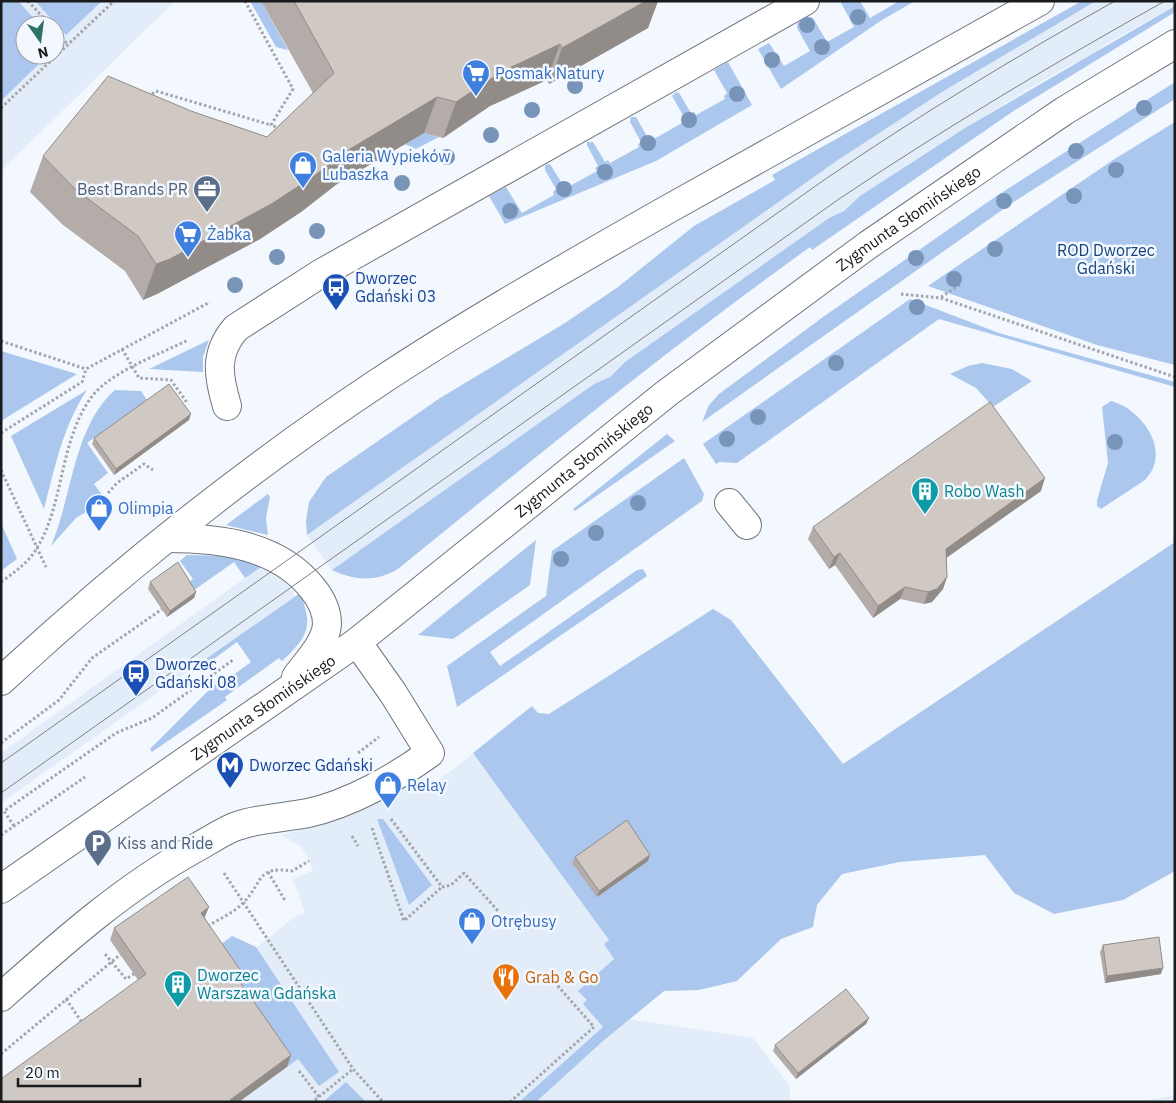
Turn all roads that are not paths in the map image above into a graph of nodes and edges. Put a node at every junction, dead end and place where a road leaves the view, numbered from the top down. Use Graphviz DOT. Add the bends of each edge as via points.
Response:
graph roads {
  1 [pos="805,1"];
  2 [pos="1040,1"];
  3 [pos="1175,44"];
  4 [pos="227,406"];
  5 [pos="729,503"];
  6 [pos="746,525"];
  7 [pos="167,538"];
  8 [pos="357,642"];
  9 [pos="38,648"];
  10 [pos="1,666"];
  11 [pos="1,681"];
  12 [pos="282,696"];
  13 [pos="1,889"];
  14 [pos="1,997"];
  1 -- 4 [label="main road" via="320,274 236,328 226,340 221,356 219,374"];
  2 -- 7 [label="main road" via="446,339 315,426"];
  3 -- 8 [label="main road, Zygmunta Słomińskiego" via="1108,82 1042,126 741,337"];
  5 -- 6 [label="main road"];
  7 -- 9 [label="main road"];
  7 -- 12 [label="main road" via="223,541 268,554 296,570 315,592 326,611 327,626 320,644"];
  8 -- 12 [label="main road, Zygmunta Słomińskiego"];
  8 -- 14 [label="main road" via="430,753 402,773 352,798 309,813 269,817 234,828 158,870 82,926"];
  9 -- 10 [label="main road"];
  9 -- 11 [label="main road"];
  12 -- 13 [label="main road, Zygmunta Słomińskiego"];
}
